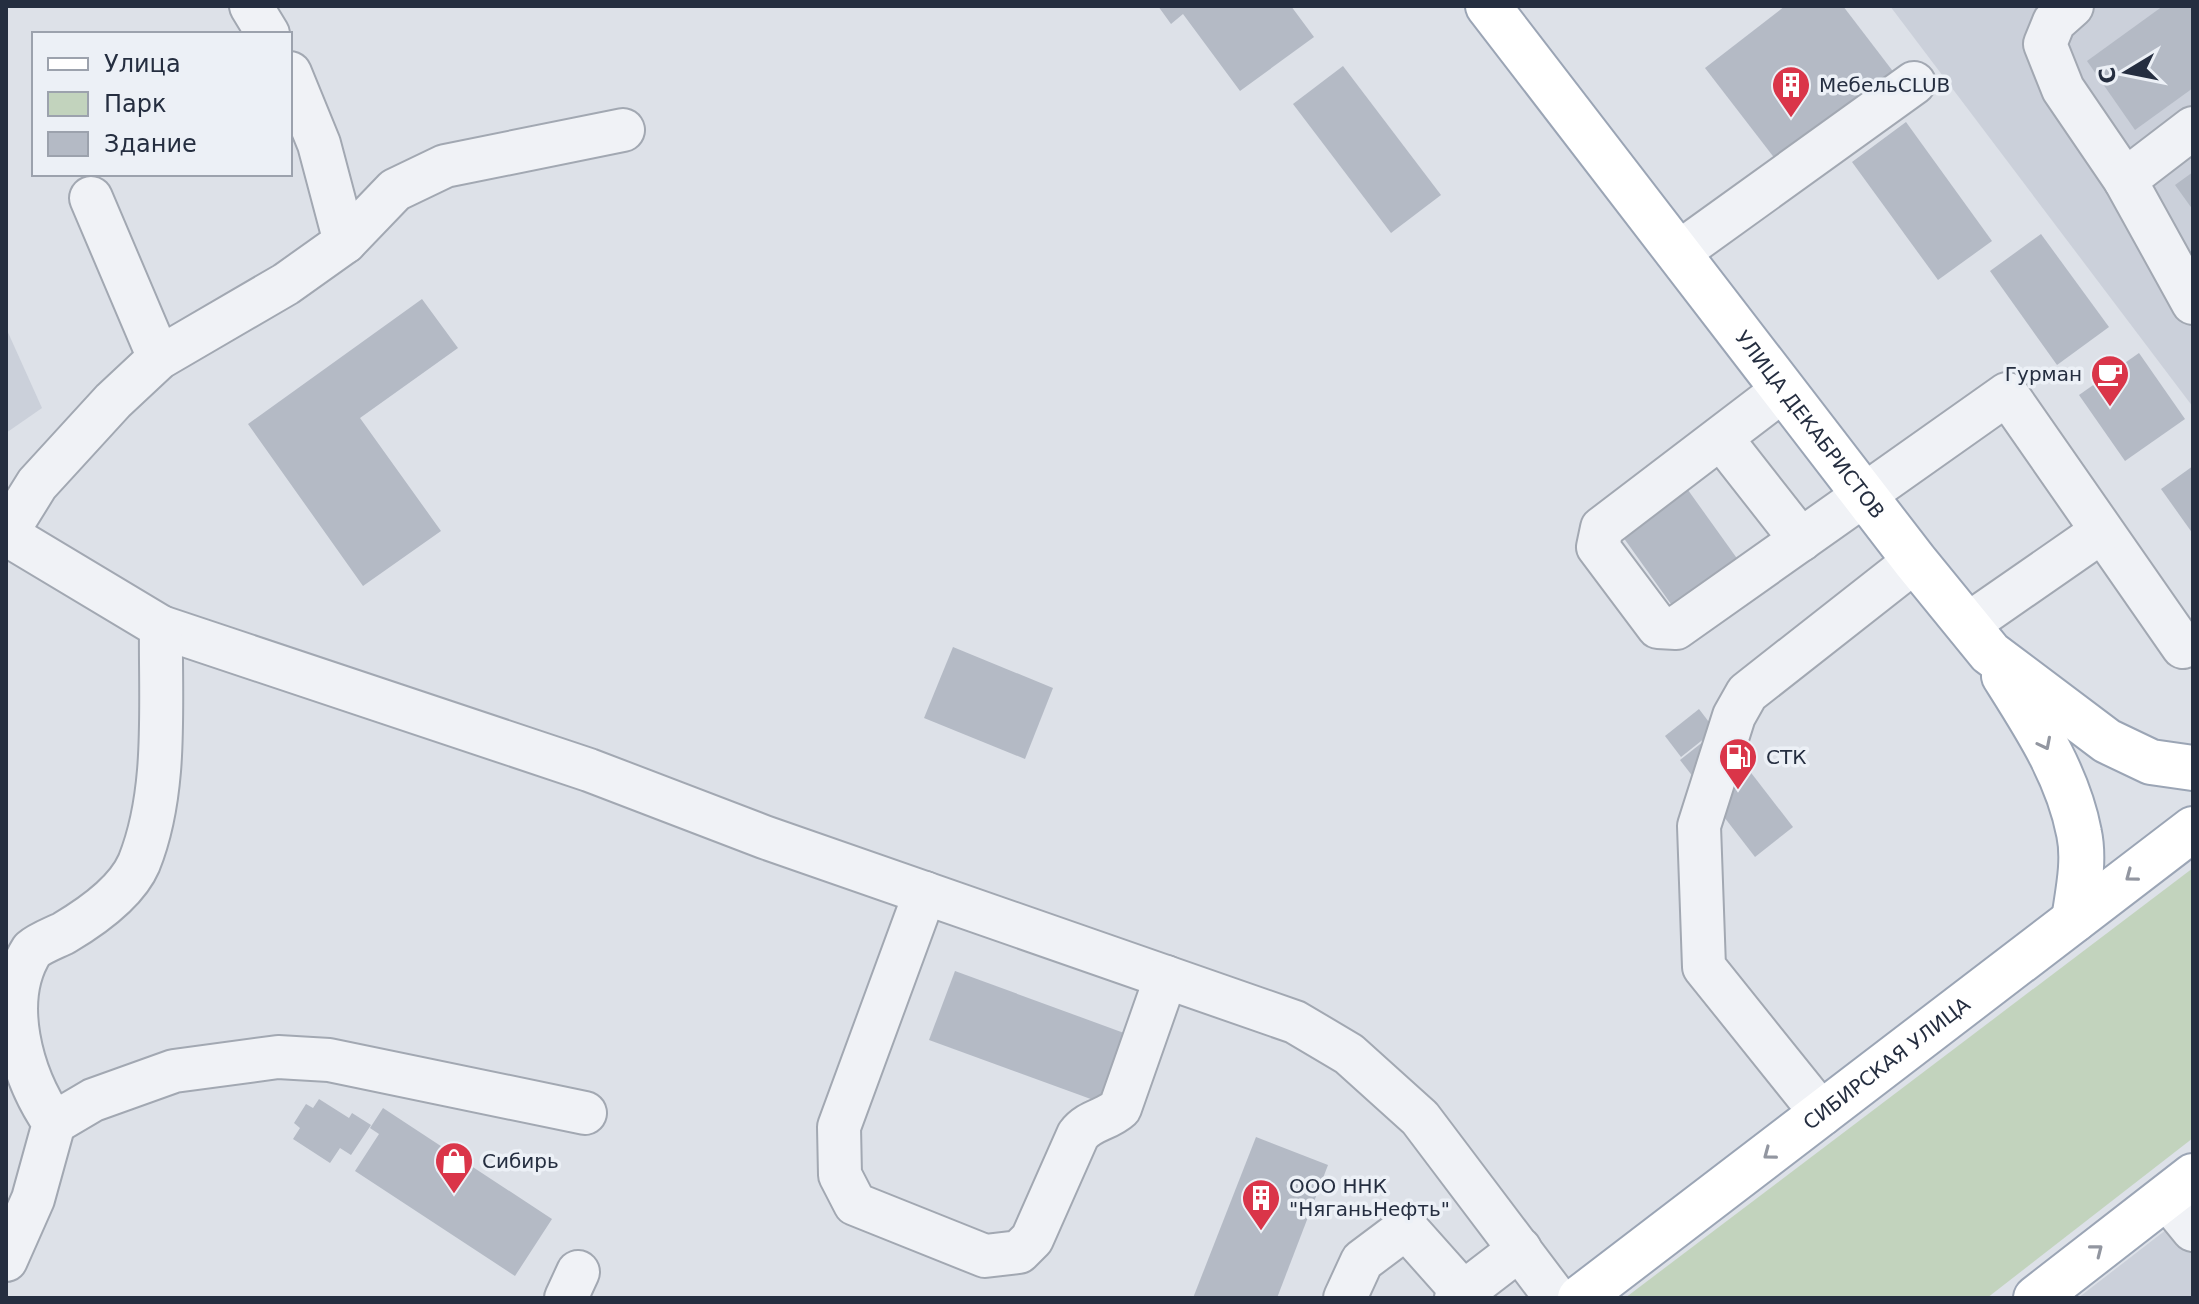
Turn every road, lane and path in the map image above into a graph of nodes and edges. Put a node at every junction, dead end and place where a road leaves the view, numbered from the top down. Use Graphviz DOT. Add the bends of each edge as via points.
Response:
graph roads {
  1 [pos="251,6"];
  2 [pos="1488,6"];
  3 [pos="2072,6"];
  4 [pos="267,32"];
  5 [pos="292,78"];
  6 [pos="1914,83"];
  7 [pos="2193,128"];
  8 [pos="623,130"];
  9 [pos="2125,180"];
  10 [pos="91,198"];
  11 [pos="345,242"];
  12 [pos="1678,253"];
  13 [pos="2193,303"];
  14 [pos="159,358"];
  15 [pos="1783,390"];
  16 [pos="1721,438"];
  17 [pos="1864,495"];
  18 [pos="2101,532"];
  19 [pos="6,533"];
  20 [pos="1801,540"];
  21 [pos="1915,561"];
  22 [pos="161,627"];
  23 [pos="1979,639"];
  24 [pos="2183,647"];
  25 [pos="2193,768"];
  26 [pos="2193,829"];
  27 [pos="925,893"];
  28 [pos="2074,920"];
  29 [pos="1166,977"];
  30 [pos="585,1113"];
  31 [pos="1822,1114"];
  32 [pos="54,1123"];
  33 [pos="2184,1201"];
  34 [pos="1520,1249"];
  35 [pos="6,1260"];
  36 [pos="1460,1295"];
  37 [pos="1345,1298"];
  38 [pos="1556,1298"];
  39 [pos="1580,1298"];
  40 [pos="2036,1298"];
  1 -- 4 [label="lane"];
  2 -- 12 [label="main road, УЛИЦА ДЕКАБРИСТОВ"];
  3 -- 9 [label="lane" via="2054,22 2045,44 2063,89"];
  5 -- 11 [label="lane" via="319,144"];
  6 -- 12 [label="lane"];
  7 -- 9 [label="lane"];
  8 -- 11 [label="lane" via="445,166 395,190"];
  9 -- 13 [label="lane"];
  10 -- 14 [label="lane"];
  11 -- 14 [label="lane" via="286,284"];
  12 -- 15 [label="main road, УЛИЦА ДЕКАБРИСТОВ"];
  14 -- 19 [label="lane" via="37,484"];
  15 -- 16 [label="lane"];
  15 -- 17 [label="main road, УЛИЦА ДЕКАБРИСТОВ"];
  16 -- 20 [label="lane"];
  16 -- 20 [label="lane" via="1602,528 1598,547 1658,627 1676,628"];
  17 -- 18 [label="lane" via="2007,394"];
  17 -- 20 [label="lane"];
  17 -- 21 [label="main road, УЛИЦА ДЕКАБРИСТОВ"];
  18 -- 23 [label="lane"];
  18 -- 24 [label="lane"];
  19 -- 22 [label="lane"];
  21 -- 23 [label="main road, УЛИЦА ДЕКАБРИСТОВ"];
  21 -- 31 [label="lane" via="1747,693 1734,716 1699,826 1704,967"];
  22 -- 27 [label="lane" via="589,770"];
  22 -- 32 [label="lane" via="154,814 138,865 126,885 97,909 33,949 9,983 14,1045 35,1096"];
  23 -- 25 [label="main road, УЛИЦА ДЕКАБРИСТОВ" via="2107,741 2151,762"];
  23 -- 28 [label="main road, one-way" via="2044,740 2067,792 2079,834 2081,867"];
  26 -- 28 [label="main road, СИБИРСКАЯ УЛИЦА, one-way"];
  27 -- 29 [label="lane"];
  27 -- 29 [label="lane" via="839,1127 840,1175 855,1204 985,1256 1019,1252 1032,1239 1078,1135 1090,1122 1120,1108"];
  28 -- 31 [label="main road, СИБИРСКАЯ УЛИЦА"];
  29 -- 34 [label="lane" via="1295,1022 1349,1054 1420,1118"];
  30 -- 32 [label="lane" via="329,1060 278,1057 174,1071 93,1100"];
  31 -- 39 [label="main road, СИБИРСКАЯ УЛИЦА, one-way"];
  32 -- 35 [label="lane" via="33,1199"];
  40 -- 33 [label="main road, one-way"];
  34 -- 36 [label="lane"];
  34 -- 38 [label="lane"];
  36 -- 37 [label="lane" via="1406,1228 1362,1261"];
}
